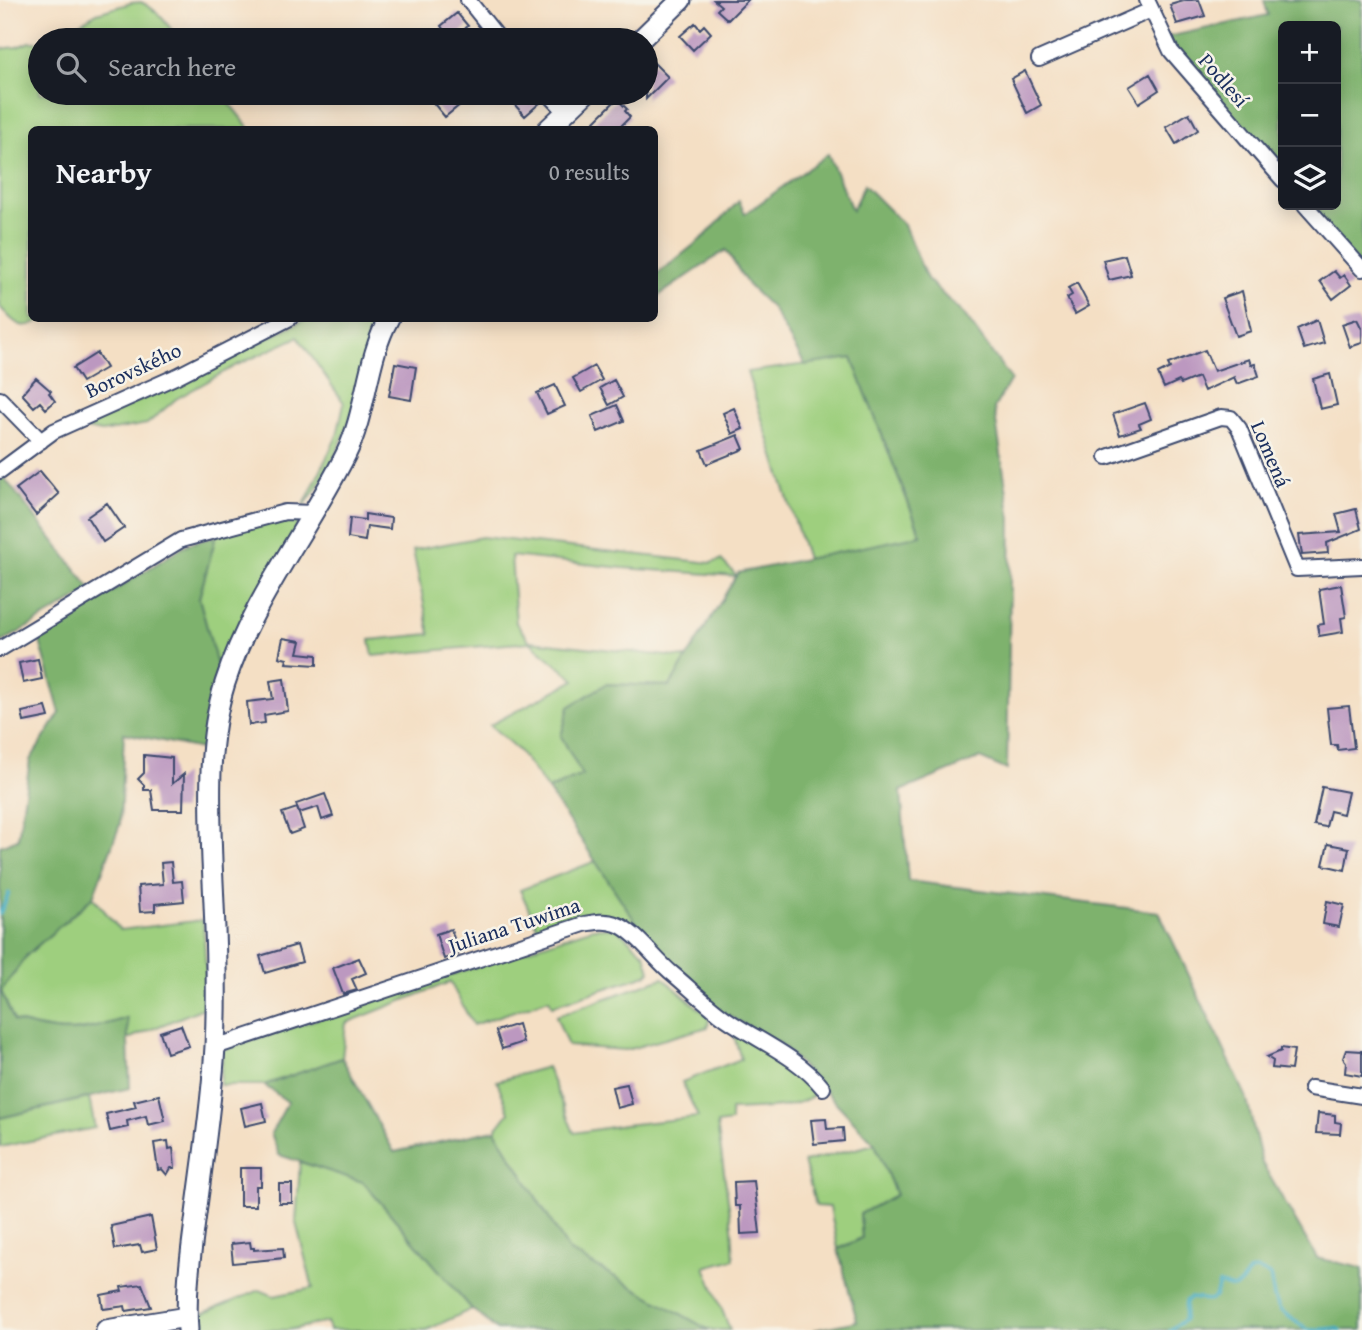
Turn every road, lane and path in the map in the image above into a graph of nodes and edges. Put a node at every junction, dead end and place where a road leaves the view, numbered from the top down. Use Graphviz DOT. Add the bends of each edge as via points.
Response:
graph roads {
  1 [pos="468,0"];
  2 [pos="681,0"];
  3 [pos="1149,5"];
  4 [pos="490,28"];
  5 [pos="652,28"];
  6 [pos="1039,59"];
  7 [pos="559,105"];
  8 [pos="573,105"];
  9 [pos="566,112"];
  10 [pos="551,126"];
  11 [pos="1278,174"];
  12 [pos="1310,210"];
  13 [pos="1362,269"];
  14 [pos="282,322"];
  15 [pos="387,322"];
  16 [pos="0,399"];
  17 [pos="41,441"];
  18 [pos="1107,457"];
  19 [pos="0,471"];
  20 [pos="314,513"];
  21 [pos="1362,566"];
  22 [pos="0,649"];
  23 [pos="215,1047"];
  24 [pos="823,1088"];
  25 [pos="1311,1088"];
  26 [pos="1362,1096"];
  27 [pos="187,1323"];
  28 [pos="106,1330"];
  1 -- 4 [label="street"];
  2 -- 5 [label="street"];
  3 -- 6 [label="street"];
  3 -- 11 [label="street, Podlesí" via="1171,51"];
  7 -- 9 [label="street"];
  8 -- 9 [label="street"];
  9 -- 10 [label="street"];
  12 -- 13 [label="street"];
  14 -- 17 [label="street, Borovského"];
  15 -- 20 [label="street" via="359,421"];
  16 -- 17 [label="street"];
  17 -- 19 [label="street, Borovského"];
  18 -- 21 [label="street, Lomená" via="1221,416 1231,418 1297,569"];
  20 -- 22 [label="street" via="285,512 181,540"];
  20 -- 23 [label="street" via="254,616 218,710 210,802"];
  23 -- 24 [label="street, Juliana Tuwima" via="601,922 617,924 631,933 661,965 728,1021 784,1054"];
  23 -- 27 [label="street" via="189,1266"];
  25 -- 26 [label="street"];
  27 -- 28 [label="street"];
}
